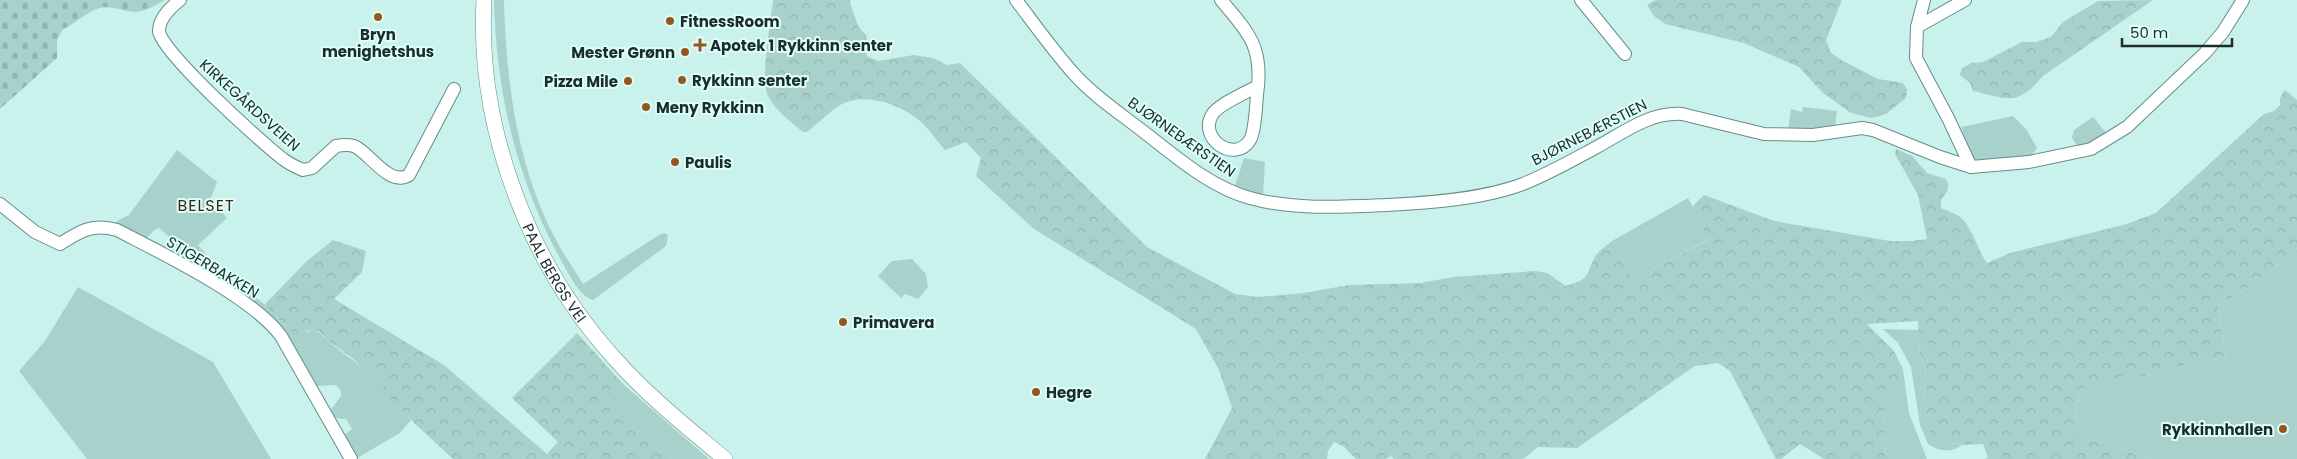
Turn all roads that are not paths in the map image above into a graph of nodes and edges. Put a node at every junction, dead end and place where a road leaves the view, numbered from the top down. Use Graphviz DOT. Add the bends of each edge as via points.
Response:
graph roads {
  1 [pos="180,0"];
  2 [pos="476,0"];
  3 [pos="484,0"];
  4 [pos="1016,0"];
  5 [pos="1221,0"];
  6 [pos="1581,0"];
  7 [pos="1924,0"];
  8 [pos="1964,0"];
  9 [pos="2243,0"];
  10 [pos="1917,27"];
  11 [pos="482,33"];
  12 [pos="1626,54"];
  13 [pos="1258,86"];
  14 [pos="454,89"];
  15 [pos="1970,167"];
  16 [pos="0,204"];
  17 [pos="351,459"];
  18 [pos="725,459"];
  1 -- 14 [label="street, KIRKEGÅRDSVEIEN" via="169,9 161,24 159,31 166,47 284,160 303,170 312,168 336,146 347,145 355,147 392,176 409,175"];
  2 -- 11 [label="street, PAAL BERGS VEI"];
  3 -- 11 [label="street, PAAL BERGS VEI"];
  4 -- 15 [label="street, BJØRNEBÆRSTIEN" via="1074,74 1105,103 1208,178 1241,195 1268,202 1300,206 1363,206 1463,198 1527,182 1633,126 1656,115 1669,113 1764,134 1813,135 1862,128"];
  5 -- 13 [label="street" via="1254,44 1260,67"];
  6 -- 12 [label="street"];
  7 -- 10 [label="street"];
  8 -- 10 [label="street"];
  9 -- 15 [label="street, BJØRNEBÆRSTIEN" via="2205,53 2127,127 2111,138 2074,154"];
  10 -- 15 [label="street" via="1916,58"];
  11 -- 18 [label="street, PAAL BERGS VEI" via="490,95 509,176 557,279 574,307 615,359 647,392"];
  13 -- 13 [label="street" via="1251,138 1244,146 1233,150 1224,148 1213,140 1209,128 1212,115 1218,108"];
  16 -- 17 [label="street, STIGERBAKKEN" via="35,232 60,244 92,228 105,226 117,230 205,279 260,315 281,336"];
}
